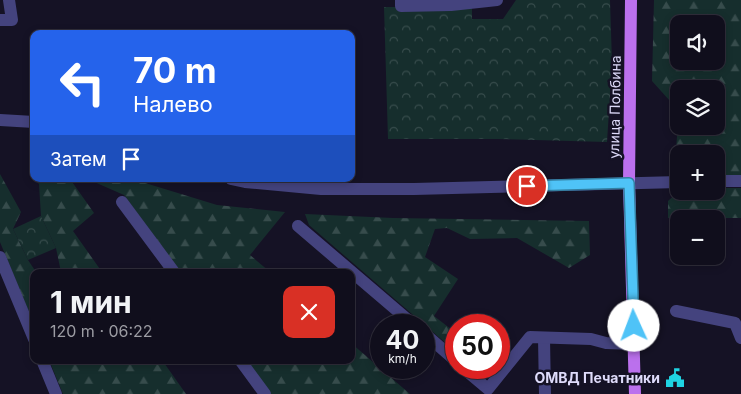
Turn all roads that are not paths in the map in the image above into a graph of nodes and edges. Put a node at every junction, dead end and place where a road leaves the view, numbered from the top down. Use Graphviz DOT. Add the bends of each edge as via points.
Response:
graph roads {
  1 [pos="9,0"];
  2 [pos="401,0"];
  3 [pos="497,0"];
  4 [pos="631,0"];
  5 [pos="0,20"];
  6 [pos="0,120"];
  7 [pos="30,122"];
  8 [pos="741,181"];
  9 [pos="245,182"];
  10 [pos="670,182"];
  11 [pos="725,182"];
  12 [pos="629,183"];
  13 [pos="122,202"];
  14 [pos="298,226"];
  15 [pos="0,257"];
  16 [pos="172,269"];
  17 [pos="348,269"];
  18 [pos="355,275"];
  19 [pos="676,311"];
  20 [pos="401,314"];
  21 [pos="30,329"];
  22 [pos="544,338"];
  23 [pos="741,338"];
  24 [pos="435,343"];
  25 [pos="634,344"];
  26 [pos="445,351"];
  27 [pos="510,362"];
  28 [pos="44,364"];
  29 [pos="243,364"];
  30 [pos="477,379"];
  31 [pos="496,379"];
  32 [pos="56,394"];
  33 [pos="265,394"];
  34 [pos="545,394"];
  35 [pos="635,394"];
  1 -- 5 [label="street" via="12,20"];
  2 -- 3 [label="street" via="401,6 422,6"];
  4 -- 12 [label="main road, улица Полбина"];
  6 -- 7 [label="street"];
  8 -- 11 [label="street"];
  9 -- 12 [label="street" via="321,189"];
  10 -- 12 [label="street"];
  12 -- 25 [label="main road, улица Полбина"];
  13 -- 16 [label="street"];
  14 -- 17 [label="street"];
  15 -- 21 [label="street"];
  18 -- 20 [label="street"];
  19 -- 23 [label="street" via="735,323"];
  22 -- 25 [label="street"];
  22 -- 27 [label="street" via="530,338"];
  22 -- 34 [label="street"];
  24 -- 26 [label="street"];
  25 -- 35 [label="main road, улица Полбина"];
  28 -- 32 [label="street"];
  29 -- 33 [label="street"];
  30 -- 31 [label="street" via="488,389"];
}
